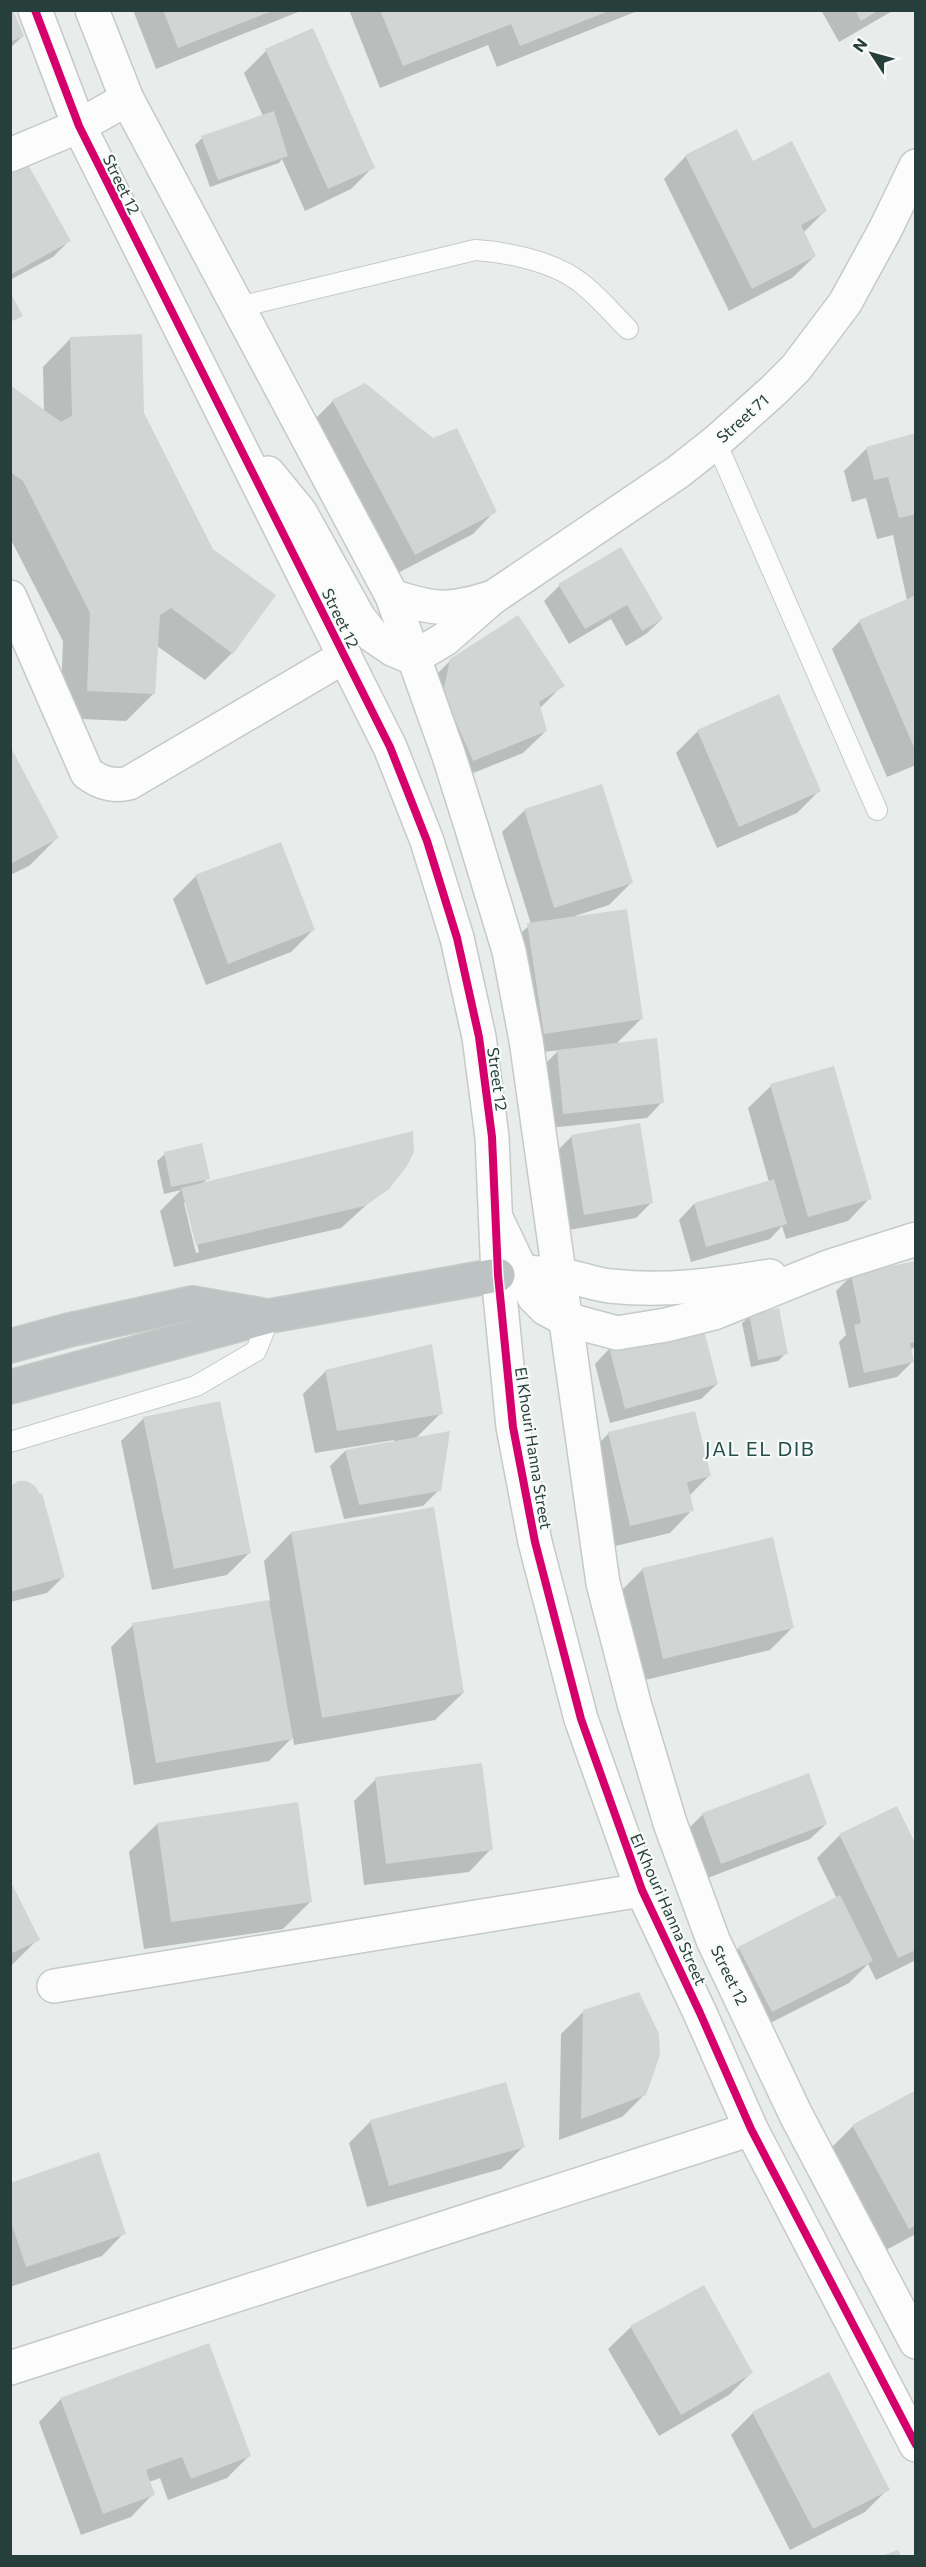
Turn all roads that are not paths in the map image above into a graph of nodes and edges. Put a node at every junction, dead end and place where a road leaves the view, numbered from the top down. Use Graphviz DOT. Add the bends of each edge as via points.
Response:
graph roads {
  1 [pos="35,10"];
  2 [pos="92,10"];
  3 [pos="128,99"];
  4 [pos="79,126"];
  5 [pos="10,155"];
  6 [pos="915,166"];
  7 [pos="239,307"];
  8 [pos="627,329"];
  9 [pos="235,439"];
  10 [pos="716,442"];
  11 [pos="392,596"];
  12 [pos="10,597"];
  13 [pos="492,598"];
  14 [pos="345,656"];
  15 [pos="413,658"];
  16 [pos="877,810"];
  17 [pos="915,1239"];
  18 [pos="828,1267"];
  19 [pos="511,1274"];
  20 [pos="560,1275"];
  21 [pos="260,1319"];
  22 [pos="565,1319"];
  23 [pos="10,1346"];
  24 [pos="10,1387"];
  25 [pos="10,1442"];
  26 [pos="642,1890"];
  27 [pos="54,1986"];
  28 [pos="796,2115"];
  29 [pos="751,2129"];
  30 [pos="907,2306"];
  31 [pos="915,2343"];
  32 [pos="10,2368"];
  33 [pos="915,2441"];
  1 -- 4 [label="street, Street 12"];
  2 -- 3 [label="street, Street 12"];
  3 -- 4 [label="street"];
  3 -- 7 [label="street, Street 12"];
  4 -- 5 [label="street"];
  4 -- 9 [label="street, Street 12"];
  6 -- 10 [label="street, Street 71" via="845,303 796,368"];
  7 -- 8 [label="lane" via="475,250 508,252 580,282"];
  7 -- 11 [label="street, Street 12"];
  9 -- 14 [label="street, Street 12"];
  9 -- 15 [label="street" via="300,512 373,636 392,650"];
  10 -- 13 [label="street, Street 71"];
  10 -- 16 [label="lane"];
  11 -- 13 [label="street, Street 71" via="424,607 459,608"];
  11 -- 15 [label="street, Street 12"];
  12 -- 14 [label="street" via="87,773 111,785 129,783"];
  13 -- 15 [label="street, Street 71" via="445,639"];
  14 -- 19 [label="street, Street 12" via="390,747 419,820 457,938 479,1037 492,1137 496,1218"];
  15 -- 20 [label="street, Street 12" via="449,756 508,951 528,1050"];
  17 -- 18 [label="street"];
  18 -- 20 [label="street" via="702,1287 654,1290 607,1286"];
  18 -- 22 [label="street" via="714,1313 666,1325 617,1333"];
  19 -- 20 [label="street"];
  19 -- 21 [label="highway"];
  19 -- 22 [label="street" via="546,1309"];
  19 -- 26 [label="street, El Khouri Hanna Street" via="513,1427 535,1542 581,1719"];
  20 -- 22 [label="street, Street 12"];
  21 -- 23 [label="highway" via="192,1303"];
  21 -- 24 [label="highway"];
  21 -- 25 [label="lane" via="256,1351 196,1386"];
  22 -- 28 [label="street, Street 12" via="603,1583 634,1703 670,1823 713,1940"];
  26 -- 27 [label="street"];
  26 -- 29 [label="street, El Khouri Hanna Street"];
  28 -- 29 [label="street"];
  28 -- 30 [label="street, Street 12"];
  29 -- 32 [label="street"];
  29 -- 33 [label="street, El Khouri Hanna Street"];
  30 -- 31 [label="street, Street 12"];
}
